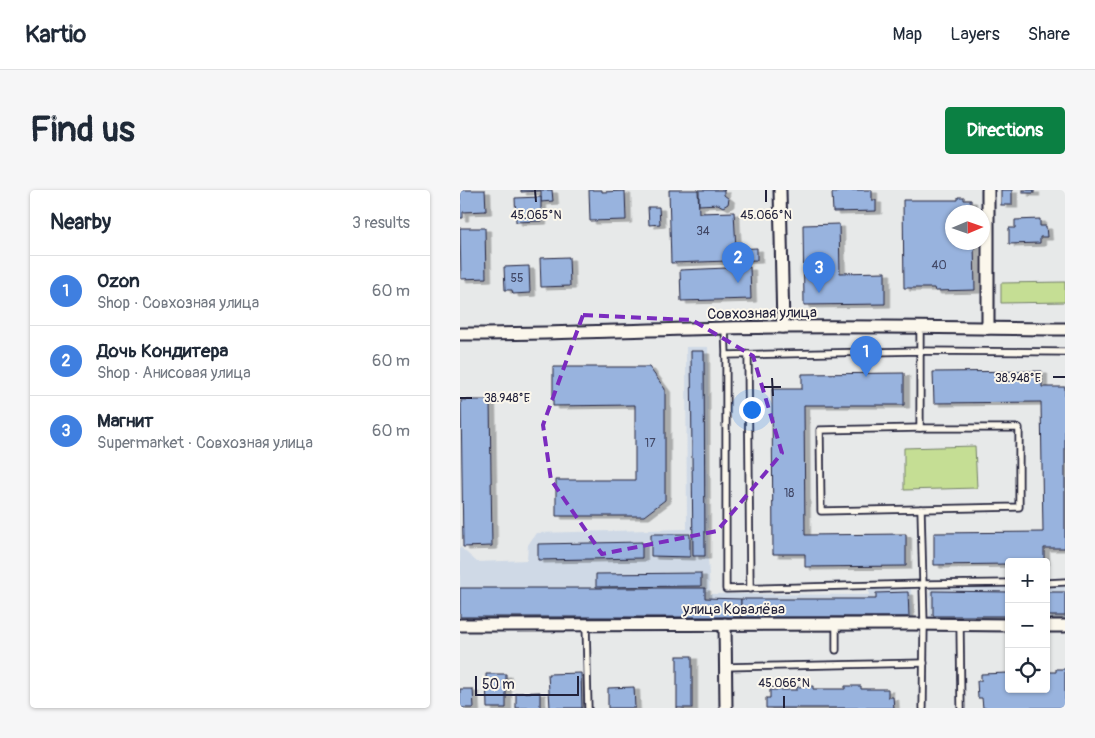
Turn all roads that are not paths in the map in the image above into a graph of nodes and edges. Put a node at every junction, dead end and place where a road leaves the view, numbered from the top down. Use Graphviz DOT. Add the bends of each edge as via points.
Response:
graph roads {
  1 [pos="780,190"];
  2 [pos="988,190"];
  3 [pos="783,327"];
  4 [pos="725,328"];
  5 [pos="920,328"];
  6 [pos="988,328"];
  7 [pos="1065,329"];
  8 [pos="460,334"];
  9 [pos="920,351"];
  10 [pos="1065,352"];
  11 [pos="748,354"];
  12 [pos="726,355"];
  13 [pos="920,428"];
  14 [pos="921,509"];
  15 [pos="1065,582"];
  16 [pos="1005,583"];
  17 [pos="1050,583"];
  18 [pos="924,584"];
  19 [pos="750,589"];
  20 [pos="586,624"];
  21 [pos="725,624"];
  22 [pos="836,624"];
  23 [pos="924,624"];
  24 [pos="460,625"];
  25 [pos="960,625"];
  26 [pos="1005,626"];
  27 [pos="1050,626"];
  28 [pos="1065,626"];
  29 [pos="836,650"];
  30 [pos="924,663"];
  31 [pos="725,667"];
  32 [pos="588,708"];
  33 [pos="726,708"];
  34 [pos="923,708"];
  35 [pos="960,708"];
  1 -- 3 [label="street"];
  2 -- 6 [label="street"];
  3 -- 4 [label="street, Совхозная улица"];
  3 -- 5 [label="street, Совхозная улица"];
  4 -- 8 [label="street, Совхозная улица"];
  4 -- 12 [label="lane"];
  5 -- 6 [label="street, Совхозная улица"];
  5 -- 9 [label="lane"];
  6 -- 7 [label="street, Совхозная улица"];
  9 -- 10 [label="lane"];
  9 -- 11 [label="lane"];
  9 -- 13 [label="lane"];
  11 -- 12 [label="lane"];
  11 -- 19 [label="lane"];
  12 -- 19 [label="lane" via="726,589"];
  13 -- 14 [label="lane" via="1019,428 1019,507"];
  13 -- 14 [label="lane" via="820,430 821,511"];
  14 -- 18 [label="lane"];
  15 -- 17 [label="lane"];
  16 -- 18 [label="lane"];
  18 -- 19 [label="lane"];
  18 -- 23 [label="lane"];
  20 -- 21 [label="street, улица Ковалёва"];
  20 -- 24 [label="street, улица Ковалёва"];
  20 -- 32 [label="lane"];
  21 -- 22 [label="street, улица Ковалёва"];
  21 -- 31 [label="street"];
  22 -- 23 [label="street, улица Ковалёва"];
  22 -- 29 [label="lane"];
  23 -- 25 [label="street, улица Ковалёва"];
  23 -- 30 [label="lane"];
  25 -- 26 [label="street, улица Ковалёва"];
  25 -- 35 [label="lane"];
  27 -- 28 [label="street"];
  30 -- 31 [label="lane"];
  30 -- 34 [label="lane"];
  31 -- 33 [label="street"];
}
